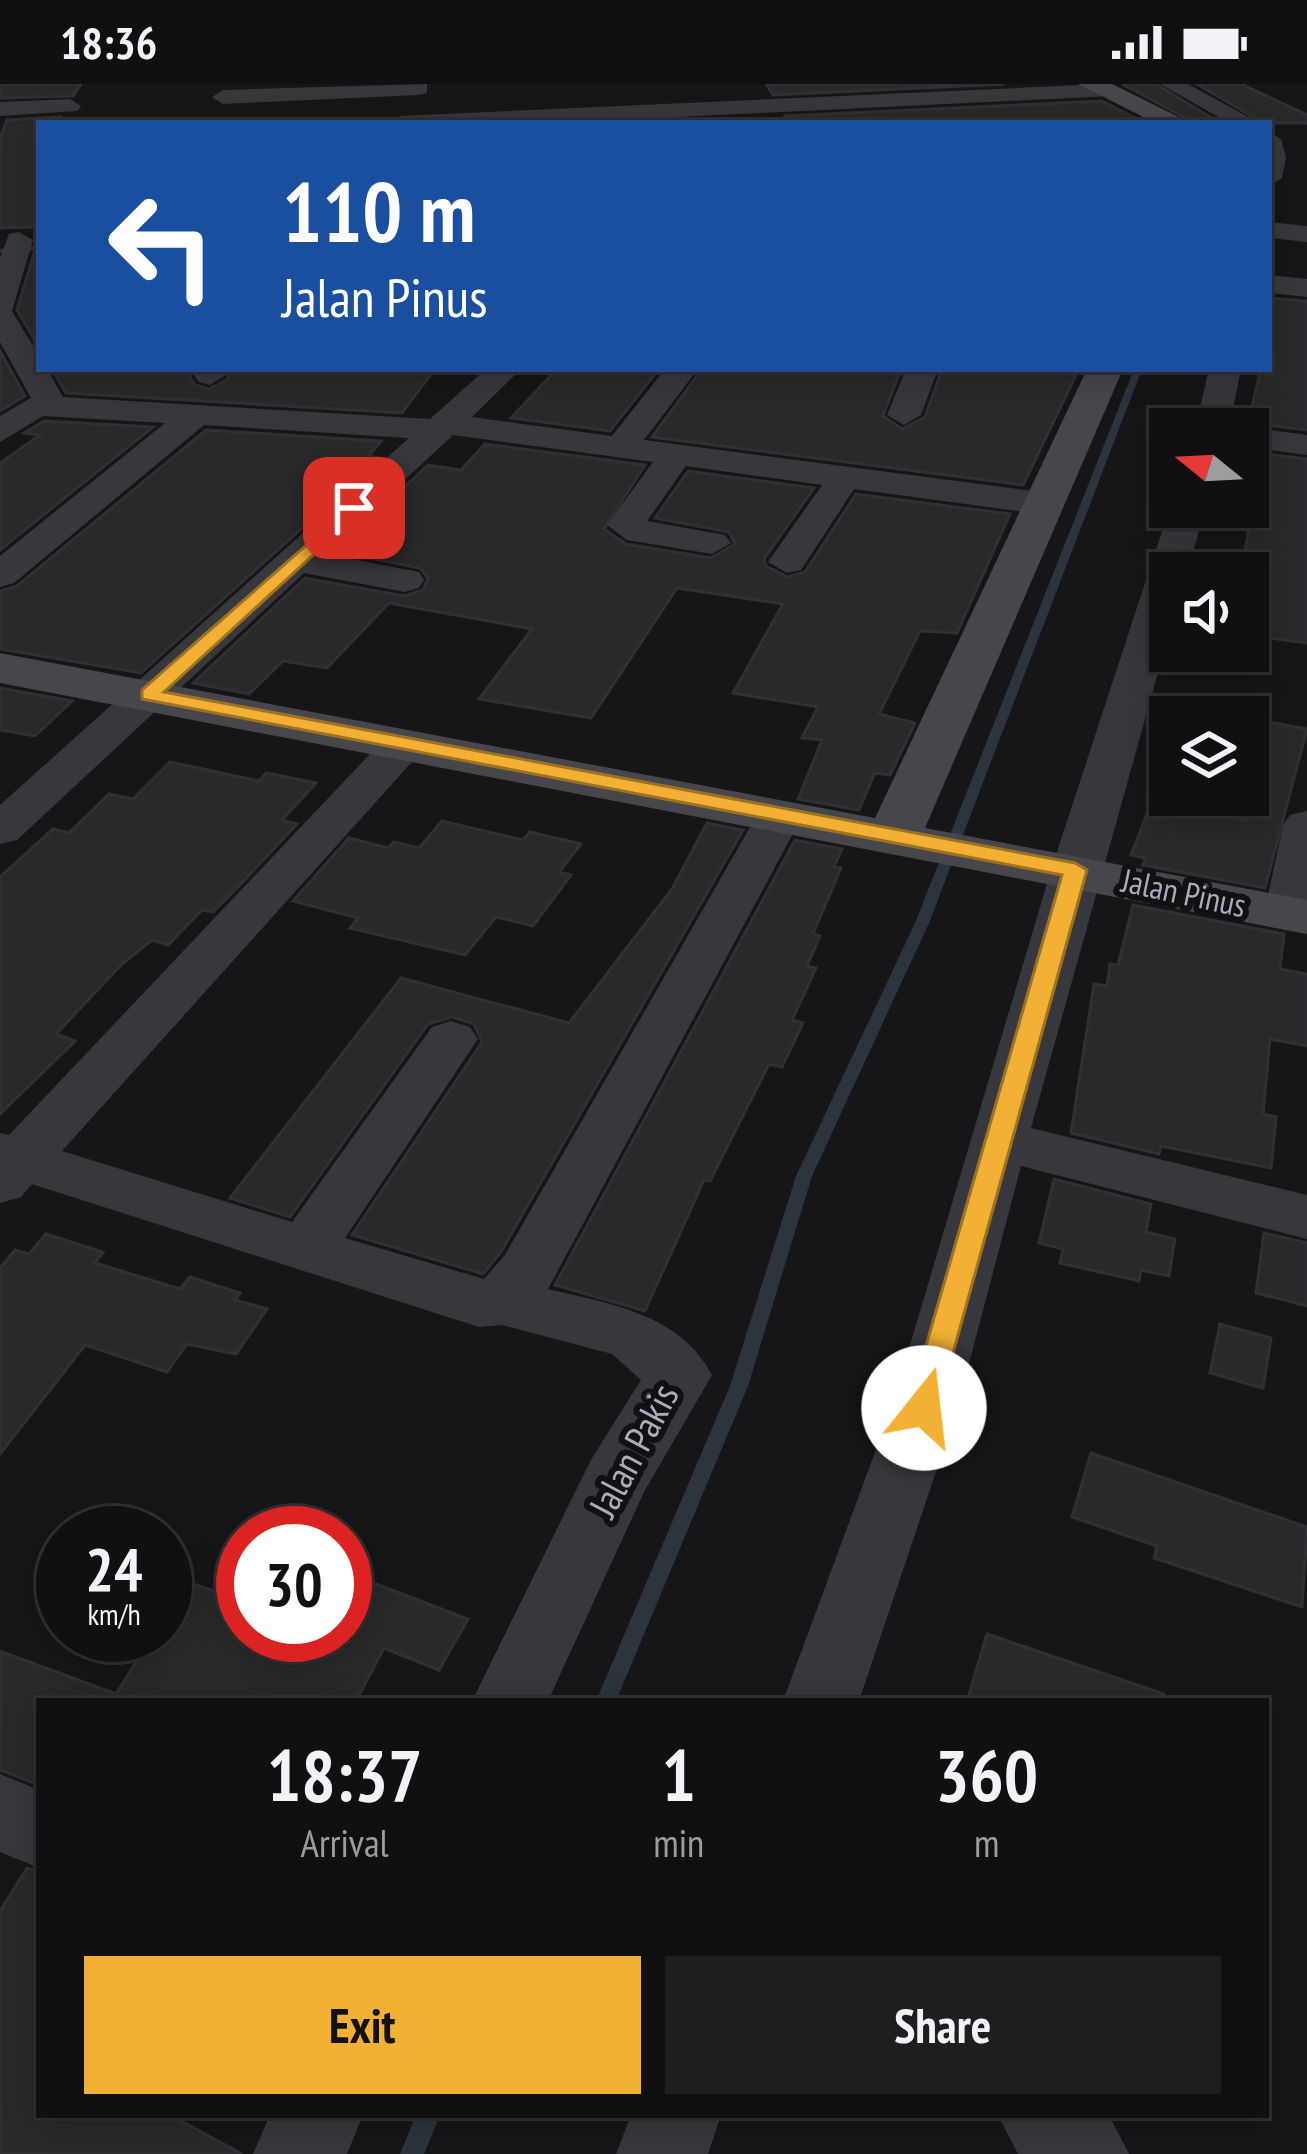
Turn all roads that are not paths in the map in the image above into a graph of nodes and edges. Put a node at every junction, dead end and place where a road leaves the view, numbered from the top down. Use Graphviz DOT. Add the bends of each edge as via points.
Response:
graph roads {
  1 [pos="1171,84"];
  2 [pos="384,87"];
  3 [pos="1097,87"];
  4 [pos="419,88"];
  5 [pos="225,90"];
  6 [pos="974,99"];
  7 [pos="70,106"];
  8 [pos="7,109"];
  9 [pos="758,116"];
  10 [pos="216,120"];
  11 [pos="541,120"];
  12 [pos="997,120"];
  13 [pos="1171,120"];
  14 [pos="1241,120"];
  15 [pos="1274,131"];
  16 [pos="4,138"];
  17 [pos="1272,165"];
  18 [pos="1272,230"];
  19 [pos="1307,234"];
  20 [pos="20,240"];
  21 [pos="1272,284"];
  22 [pos="1307,288"];
  23 [pos="36,310"];
  24 [pos="0,312"];
  25 [pos="502,372"];
  26 [pos="680,372"];
  27 [pos="921,372"];
  28 [pos="1105,372"];
  29 [pos="1224,372"];
  30 [pos="44,407"];
  31 [pos="0,408"];
  32 [pos="1217,408"];
  33 [pos="196,415"];
  34 [pos="904,415"];
  35 [pos="443,427"];
  36 [pos="0,432"];
  37 [pos="1269,440"];
  38 [pos="1307,445"];
  39 [pos="620,448"];
  40 [pos="676,455"];
  41 [pos="844,478"];
  42 [pos="1040,503"];
  43 [pos="1181,528"];
  44 [pos="712,543"];
  45 [pos="297,560"];
  46 [pos="787,562"];
  47 [pos="0,574"];
  48 [pos="405,580"];
  49 [pos="0,668"];
  50 [pos="149,695"];
  51 [pos="404,744"];
  52 [pos="780,815"];
  53 [pos="1307,825"];
  54 [pos="0,830"];
  55 [pos="907,839"];
  56 [pos="1075,870"];
  57 [pos="1298,916"];
  58 [pos="451,1039"];
  59 [pos="999,1140"];
  60 [pos="7,1165"];
  61 [pos="1307,1217"];
  62 [pos="306,1248"];
  63 [pos="502,1301"];
  64 [pos="511,1698"];
  65 [pos="822,1698"];
  66 [pos="0,1813"];
  67 [pos="36,1828"];
  68 [pos="317,2118"];
  69 [pos="675,2118"];
  70 [pos="1046,2118"];
  71 [pos="299,2154"];
  72 [pos="662,2154"];
  73 [pos="1083,2154"];
  1 -- 14 [label="street"];
  2 -- 4 [label="street"];
  2 -- 5 [label="street"];
  3 -- 6 [label="street"];
  3 -- 13 [label="street"];
  5 -- 10 [label="street"];
  6 -- 9 [label="street"];
  6 -- 12 [label="street"];
  7 -- 8 [label="street"];
  8 -- 16 [label="street"];
  9 -- 11 [label="street"];
  15 -- 17 [label="street"];
  18 -- 19 [label="street"];
  20 -- 24 [label="street"];
  21 -- 22 [label="street"];
  23 -- 24 [label="street"];
  24 -- 30 [label="street"];
  25 -- 35 [label="street"];
  26 -- 39 [label="street"];
  27 -- 34 [label="street"];
  28 -- 42 [label="street"];
  29 -- 32 [label="street"];
  30 -- 31 [label="street"];
  30 -- 33 [label="street"];
  30 -- 36 [label="street"];
  33 -- 35 [label="street"];
  33 -- 47 [label="street"];
  35 -- 39 [label="street"];
  35 -- 45 [label="street"];
  37 -- 38 [label="street"];
  39 -- 40 [label="street"];
  40 -- 41 [label="street"];
  40 -- 44 [label="street" via="626,524"];
  41 -- 42 [label="street"];
  41 -- 46 [label="street"];
  42 -- 55 [label="street"];
  43 -- 56 [label="street"];
  45 -- 48 [label="street"];
  45 -- 50 [label="street"];
  49 -- 50 [label="street, Jalan Pinus"];
  50 -- 51 [label="street, Jalan Pinus"];
  50 -- 54 [label="street"];
  51 -- 52 [label="street, Jalan Pinus"];
  51 -- 60 [label="street"];
  52 -- 55 [label="street, Jalan Pinus"];
  52 -- 63 [label="street" via="527,1271"];
  53 -- 57 [label="street"];
  55 -- 56 [label="street, Jalan Pinus"];
  56 -- 57 [label="street, Jalan Pinus"];
  56 -- 59 [label="street"];
  58 -- 62 [label="street"];
  59 -- 61 [label="street"];
  59 -- 65 [label="street" via="924,1408"];
  60 -- 62 [label="street"];
  62 -- 63 [label="street" via="479,1303"];
  63 -- 64 [label="street, Jalan Pakis" via="633,1335 679,1375 616,1478"];
  66 -- 67 [label="street"];
  68 -- 71 [label="street"];
  69 -- 72 [label="street"];
  70 -- 73 [label="street"];
}
